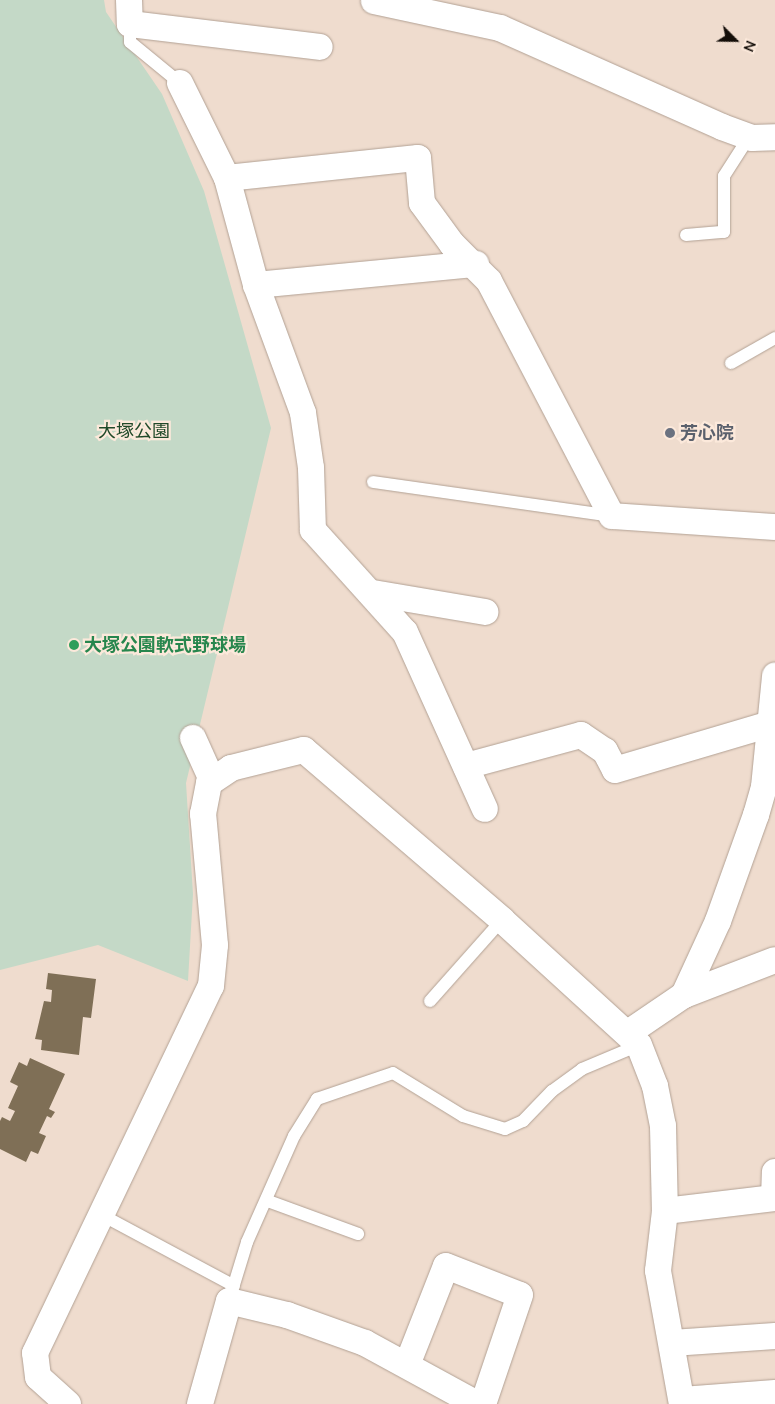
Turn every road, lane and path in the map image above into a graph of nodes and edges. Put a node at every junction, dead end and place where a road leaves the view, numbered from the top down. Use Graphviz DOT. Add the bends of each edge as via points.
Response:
graph roads {
  1 [pos="374,1"];
  2 [pos="130,12"];
  3 [pos="320,48"];
  4 [pos="180,83"];
  5 [pos="749,137"];
  6 [pos="775,137"];
  7 [pos="227,178"];
  8 [pos="686,235"];
  9 [pos="476,264"];
  10 [pos="256,285"];
  11 [pos="775,338"];
  12 [pos="731,363"];
  13 [pos="373,482"];
  14 [pos="612,516"];
  15 [pos="775,527"];
  16 [pos="373,593"];
  17 [pos="485,612"];
  18 [pos="775,676"];
  19 [pos="770,724"];
  20 [pos="193,738"];
  21 [pos="466,766"];
  22 [pos="212,780"];
  23 [pos="485,809"];
  24 [pos="502,920"];
  25 [pos="775,960"];
  26 [pos="684,995"];
  27 [pos="430,1001"];
  28 [pos="633,1039"];
  29 [pos="775,1172"];
  30 [pos="268,1201"];
  31 [pos="665,1211"];
  32 [pos="100,1214"];
  33 [pos="358,1234"];
  34 [pos="232,1294"];
  35 [pos="775,1336"];
  36 [pos="672,1343"];
  37 [pos="407,1365"];
  38 [pos="775,1393"];
  39 [pos="682,1402"];
  40 [pos="68,1404"];
  41 [pos="200,1404"];
  42 [pos="477,1404"];
  43 [pos="484,1404"];
  1 -- 5 [label="street" via="500,28"];
  2 -- 3 [label="street"];
  2 -- 4 [label="lane" via="130,42"];
  4 -- 7 [label="street"];
  5 -- 6 [label="street"];
  5 -- 8 [label="lane" via="724,176 724,232"];
  7 -- 9 [label="street" via="418,158 422,203 452,244"];
  7 -- 10 [label="street"];
  9 -- 10 [label="street"];
  9 -- 14 [label="street" via="489,281"];
  10 -- 16 [label="street" via="303,413 313,530 337,559"];
  11 -- 12 [label="lane"];
  13 -- 14 [label="lane"];
  14 -- 15 [label="street"];
  16 -- 17 [label="street"];
  16 -- 21 [label="street" via="405,632"];
  18 -- 19 [label="street"];
  19 -- 21 [label="street" via="616,770 605,751 581,735"];
  19 -- 26 [label="street" via="764,787 756,816 718,921"];
  20 -- 22 [label="street"];
  21 -- 23 [label="street"];
  22 -- 24 [label="street" via="231,768 304,750"];
  22 -- 32 [label="street" via="203,814 215,945 211,986"];
  24 -- 27 [label="lane"];
  24 -- 28 [label="street"];
  25 -- 26 [label="street"];
  26 -- 28 [label="street"];
  28 -- 30 [label="lane" via="582,1069 552,1091 523,1121 505,1129 463,1116 393,1073 317,1099 294,1136"];
  28 -- 31 [label="street" via="655,1086 663,1126"];
  29 -- 31 [label="street" via="774,1198"];
  30 -- 33 [label="lane"];
  30 -- 34 [label="lane" via="247,1242"];
  31 -- 36 [label="street" via="658,1271"];
  32 -- 34 [label="lane"];
  32 -- 40 [label="street" via="35,1353 38,1377"];
  34 -- 37 [label="street" via="365,1342"];
  34 -- 41 [label="street"];
  35 -- 36 [label="street"];
  36 -- 39 [label="street"];
  37 -- 42 [label="street"];
  37 -- 43 [label="street" via="446,1266 520,1295"];
  38 -- 39 [label="street"];
}
